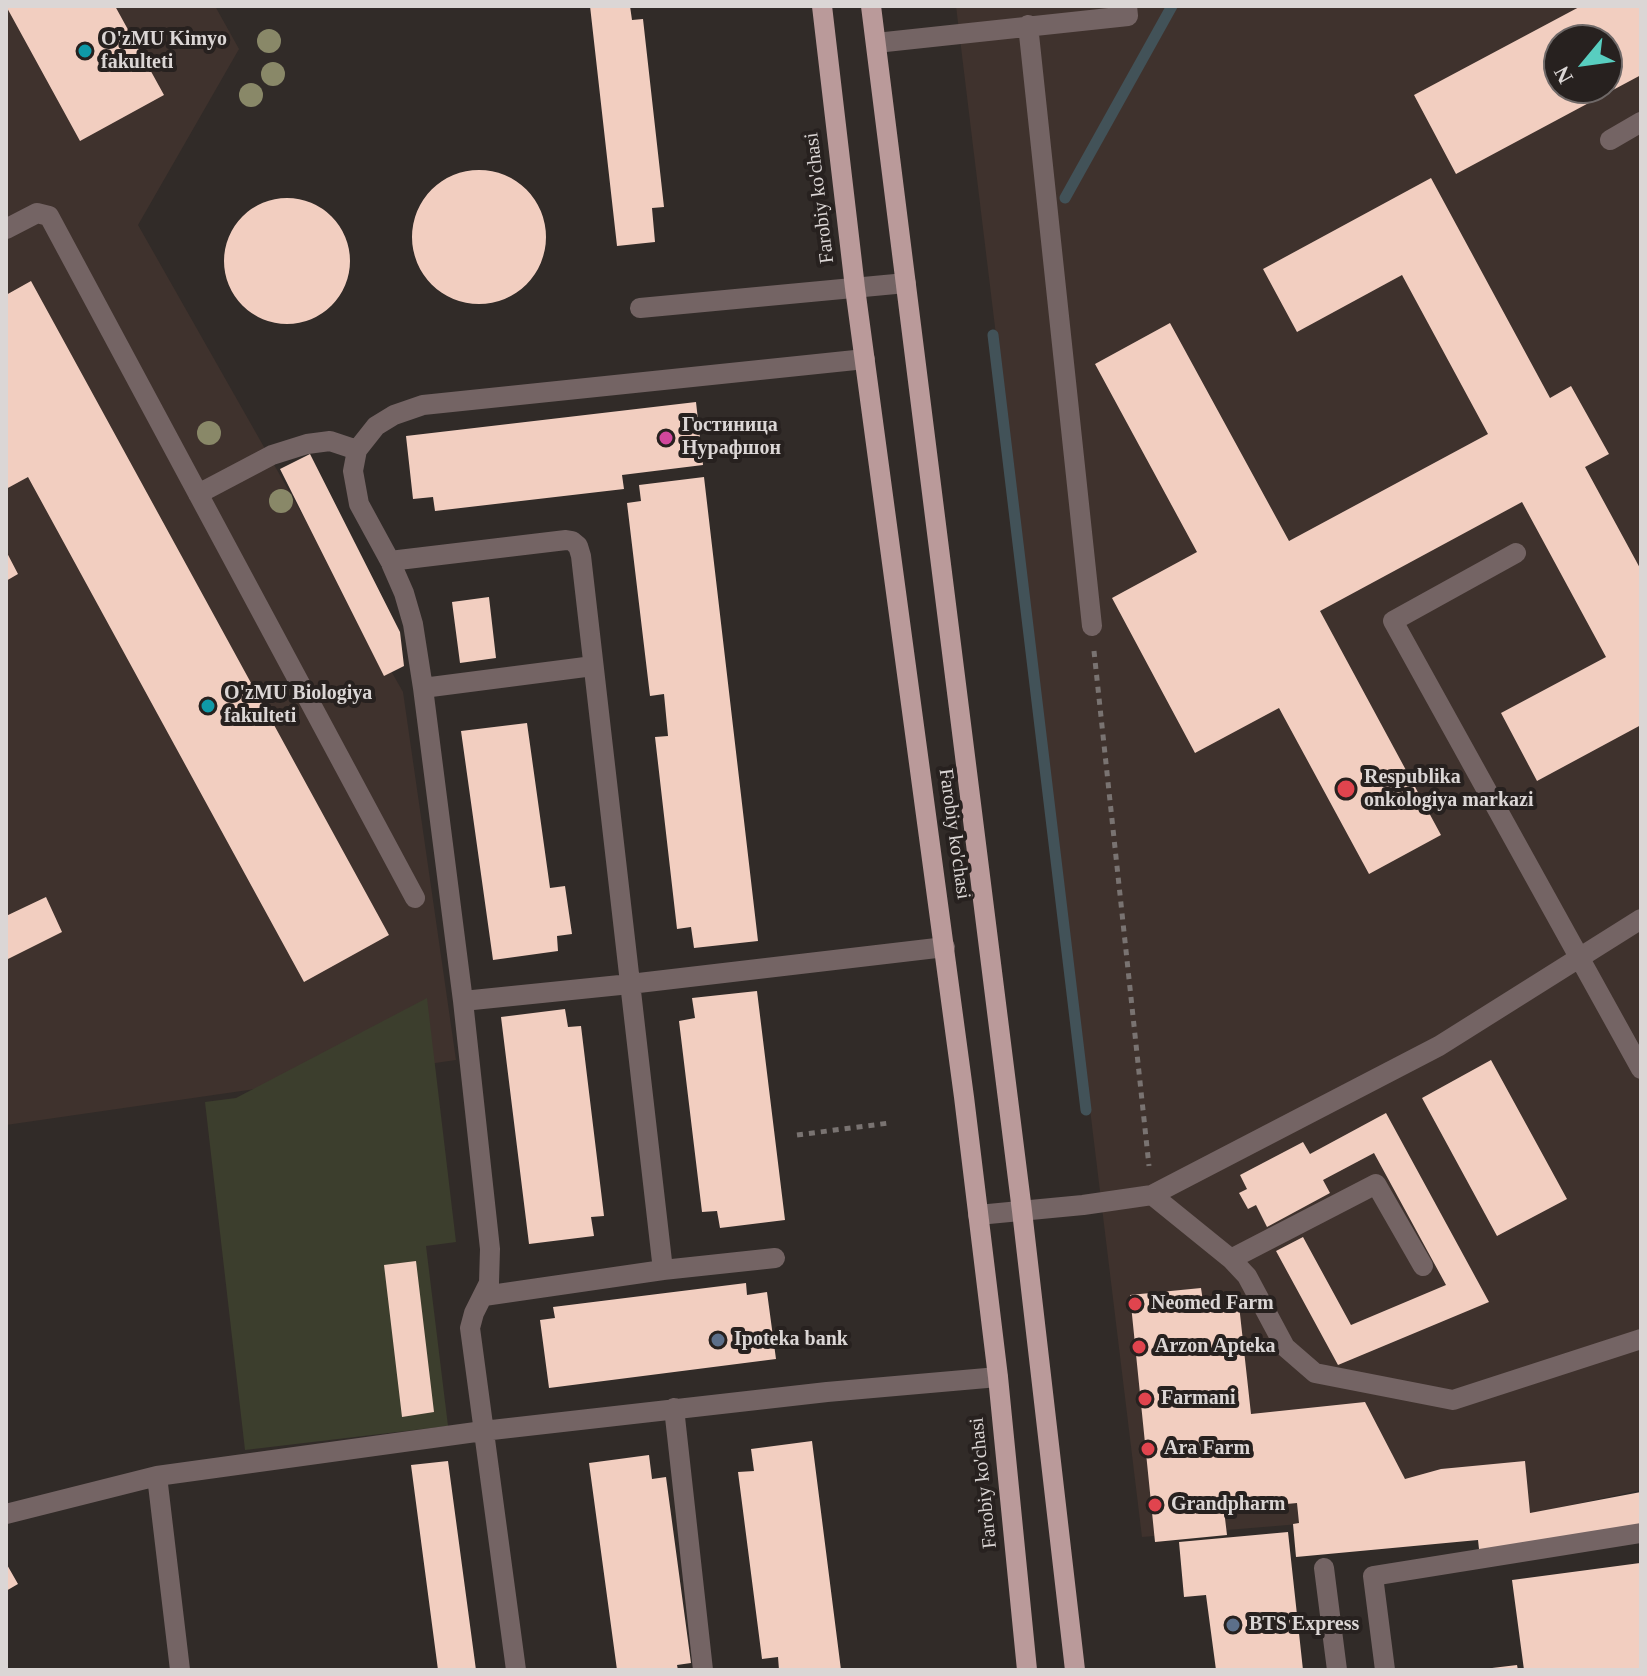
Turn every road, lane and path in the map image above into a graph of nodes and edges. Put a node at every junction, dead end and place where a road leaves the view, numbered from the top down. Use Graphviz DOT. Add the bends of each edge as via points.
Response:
graph roads {
  1 [pos="822,6"];
  2 [pos="871,6"];
  3 [pos="1127,6"];
  4 [pos="1028,25"];
  5 [pos="876,43"];
  6 [pos="1641,122"];
  7 [pos="1610,140"];
  8 [pos="6,229"];
  9 [pos="906,283"];
  10 [pos="855,288"];
  11 [pos="640,308"];
  12 [pos="865,359"];
  13 [pos="357,450"];
  14 [pos="198,494"];
  15 [pos="1516,553"];
  16 [pos="390,561"];
  17 [pos="1092,626"];
  18 [pos="593,666"];
  19 [pos="423,688"];
  20 [pos="415,898"];
  21 [pos="1641,919"];
  22 [pos="945,947"];
  23 [pos="1580,956"];
  24 [pos="630,984"];
  25 [pos="463,1001"];
  26 [pos="1641,1069"];
  27 [pos="889,1123"];
  28 [pos="797,1135"];
  29 [pos="1152,1195"];
  30 [pos="1022,1211"];
  31 [pos="978,1215"];
  32 [pos="775,1258"];
  33 [pos="1231,1259"];
  34 [pos="1423,1266"];
  35 [pos="663,1270"];
  36 [pos="484,1296"];
  37 [pos="1641,1339"];
  38 [pos="998,1377"];
  39 [pos="674,1408"];
  40 [pos="483,1431"];
  41 [pos="157,1476"];
  42 [pos="6,1514"];
  43 [pos="1641,1533"];
  44 [pos="1324,1568"];
  45 [pos="180,1670"];
  46 [pos="516,1670"];
  47 [pos="703,1670"];
  48 [pos="1027,1670"];
  49 [pos="1075,1670"];
  50 [pos="1337,1670"];
  51 [pos="1385,1670"];
  1 -- 10 [label="main road, Farobiy ko'chasi"];
  2 -- 5 [label="main road, Farobiy ko'chasi"];
  3 -- 4 [label="lane" via="1128,16"];
  4 -- 5 [label="lane"];
  4 -- 17 [label="lane"];
  5 -- 9 [label="main road, Farobiy ko'chasi"];
  6 -- 7 [label="lane"];
  8 -- 14 [label="lane" via="37,213 49,216"];
  9 -- 10 [label="lane"];
  9 -- 30 [label="main road, Farobiy ko'chasi"];
  10 -- 11 [label="lane"];
  10 -- 12 [label="main road, Farobiy ko'chasi"];
  12 -- 13 [label="lane" via="423,405 376,426"];
  12 -- 22 [label="main road, Farobiy ko'chasi"];
  13 -- 14 [label="lane" via="330,441 307,444 272,455"];
  13 -- 16 [label="lane" via="353,471 359,504"];
  14 -- 20 [label="lane"];
  15 -- 23 [label="lane" via="1393,621"];
  16 -- 18 [label="lane" via="572,541 581,556"];
  16 -- 19 [label="lane" via="413,624"];
  17 -- 29 [label="path"];
  18 -- 19 [label="lane"];
  18 -- 24 [label="lane"];
  19 -- 25 [label="lane"];
  21 -- 23 [label="lane"];
  22 -- 24 [label="lane"];
  22 -- 31 [label="main road, Farobiy ko'chasi"];
  23 -- 26 [label="lane"];
  23 -- 29 [label="lane" via="1439,1046"];
  24 -- 25 [label="lane"];
  24 -- 35 [label="lane"];
  25 -- 36 [label="lane" via="491,1264"];
  27 -- 28 [label="path"];
  29 -- 30 [label="lane"];
  29 -- 33 [label="lane"];
  30 -- 31 [label="lane"];
  30 -- 49 [label="main road, Farobiy ko'chasi"];
  31 -- 38 [label="main road, Farobiy ko'chasi"];
  32 -- 35 [label="lane"];
  33 -- 34 [label="lane" via="1376,1184"];
  33 -- 37 [label="lane" via="1247,1276 1285,1347 1315,1373 1381,1386 1453,1400"];
  35 -- 36 [label="lane"];
  36 -- 40 [label="lane" via="470,1328"];
  38 -- 39 [label="lane"];
  38 -- 48 [label="main road, Farobiy ko'chasi"];
  39 -- 40 [label="lane"];
  39 -- 47 [label="lane"];
  40 -- 41 [label="lane"];
  40 -- 46 [label="lane"];
  41 -- 42 [label="lane"];
  41 -- 45 [label="lane"];
  43 -- 51 [label="lane" via="1373,1576"];
  44 -- 50 [label="lane"];
}
